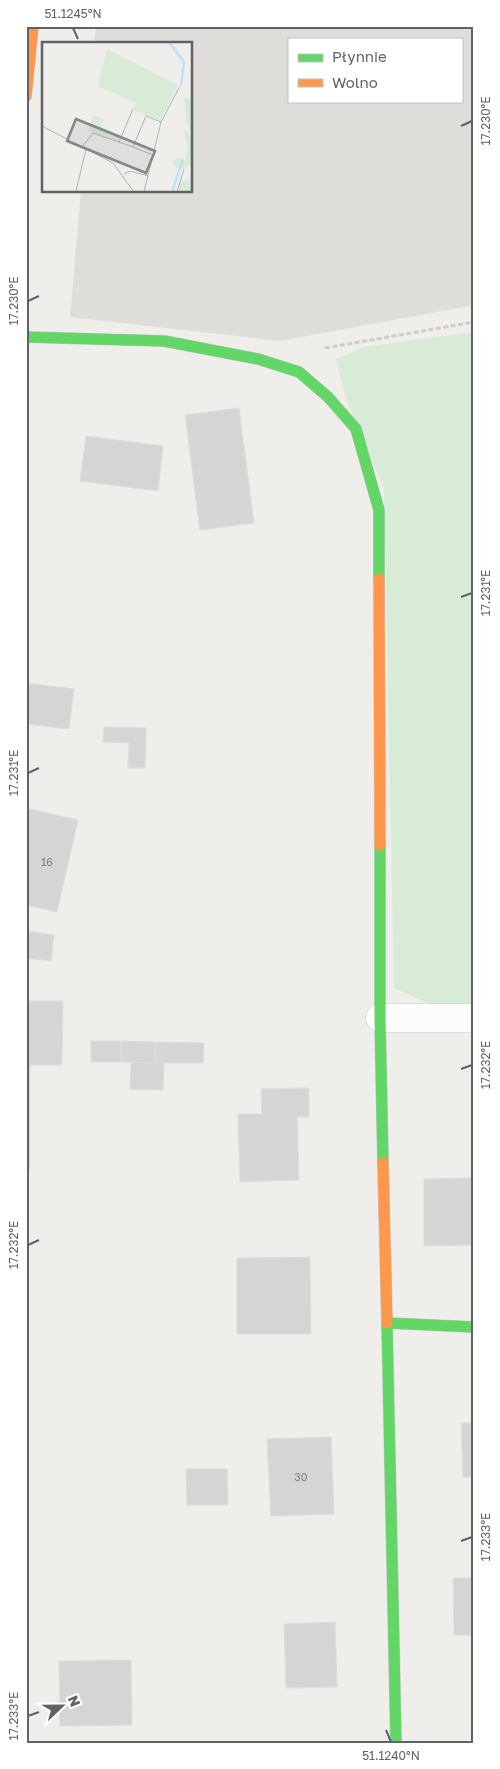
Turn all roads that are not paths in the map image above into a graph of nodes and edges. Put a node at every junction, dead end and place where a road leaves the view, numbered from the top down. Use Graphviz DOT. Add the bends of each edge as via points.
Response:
graph roads {
  1 [pos="33,26"];
  2 [pos="26,96"];
  3 [pos="26,337"];
  4 [pos="380,1018"];
  5 [pos="474,1018"];
  6 [pos="387,1323"];
  7 [pos="474,1327"];
  8 [pos="396,1743"];
  1 -- 2 [label="street"];
  3 -- 4 [label="street" via="164,341 258,359 299,372 328,397 356,429 379,510"];
  4 -- 5 [label="street"];
  4 -- 6 [label="street"];
  6 -- 7 [label="street"];
  6 -- 8 [label="street"];
}
